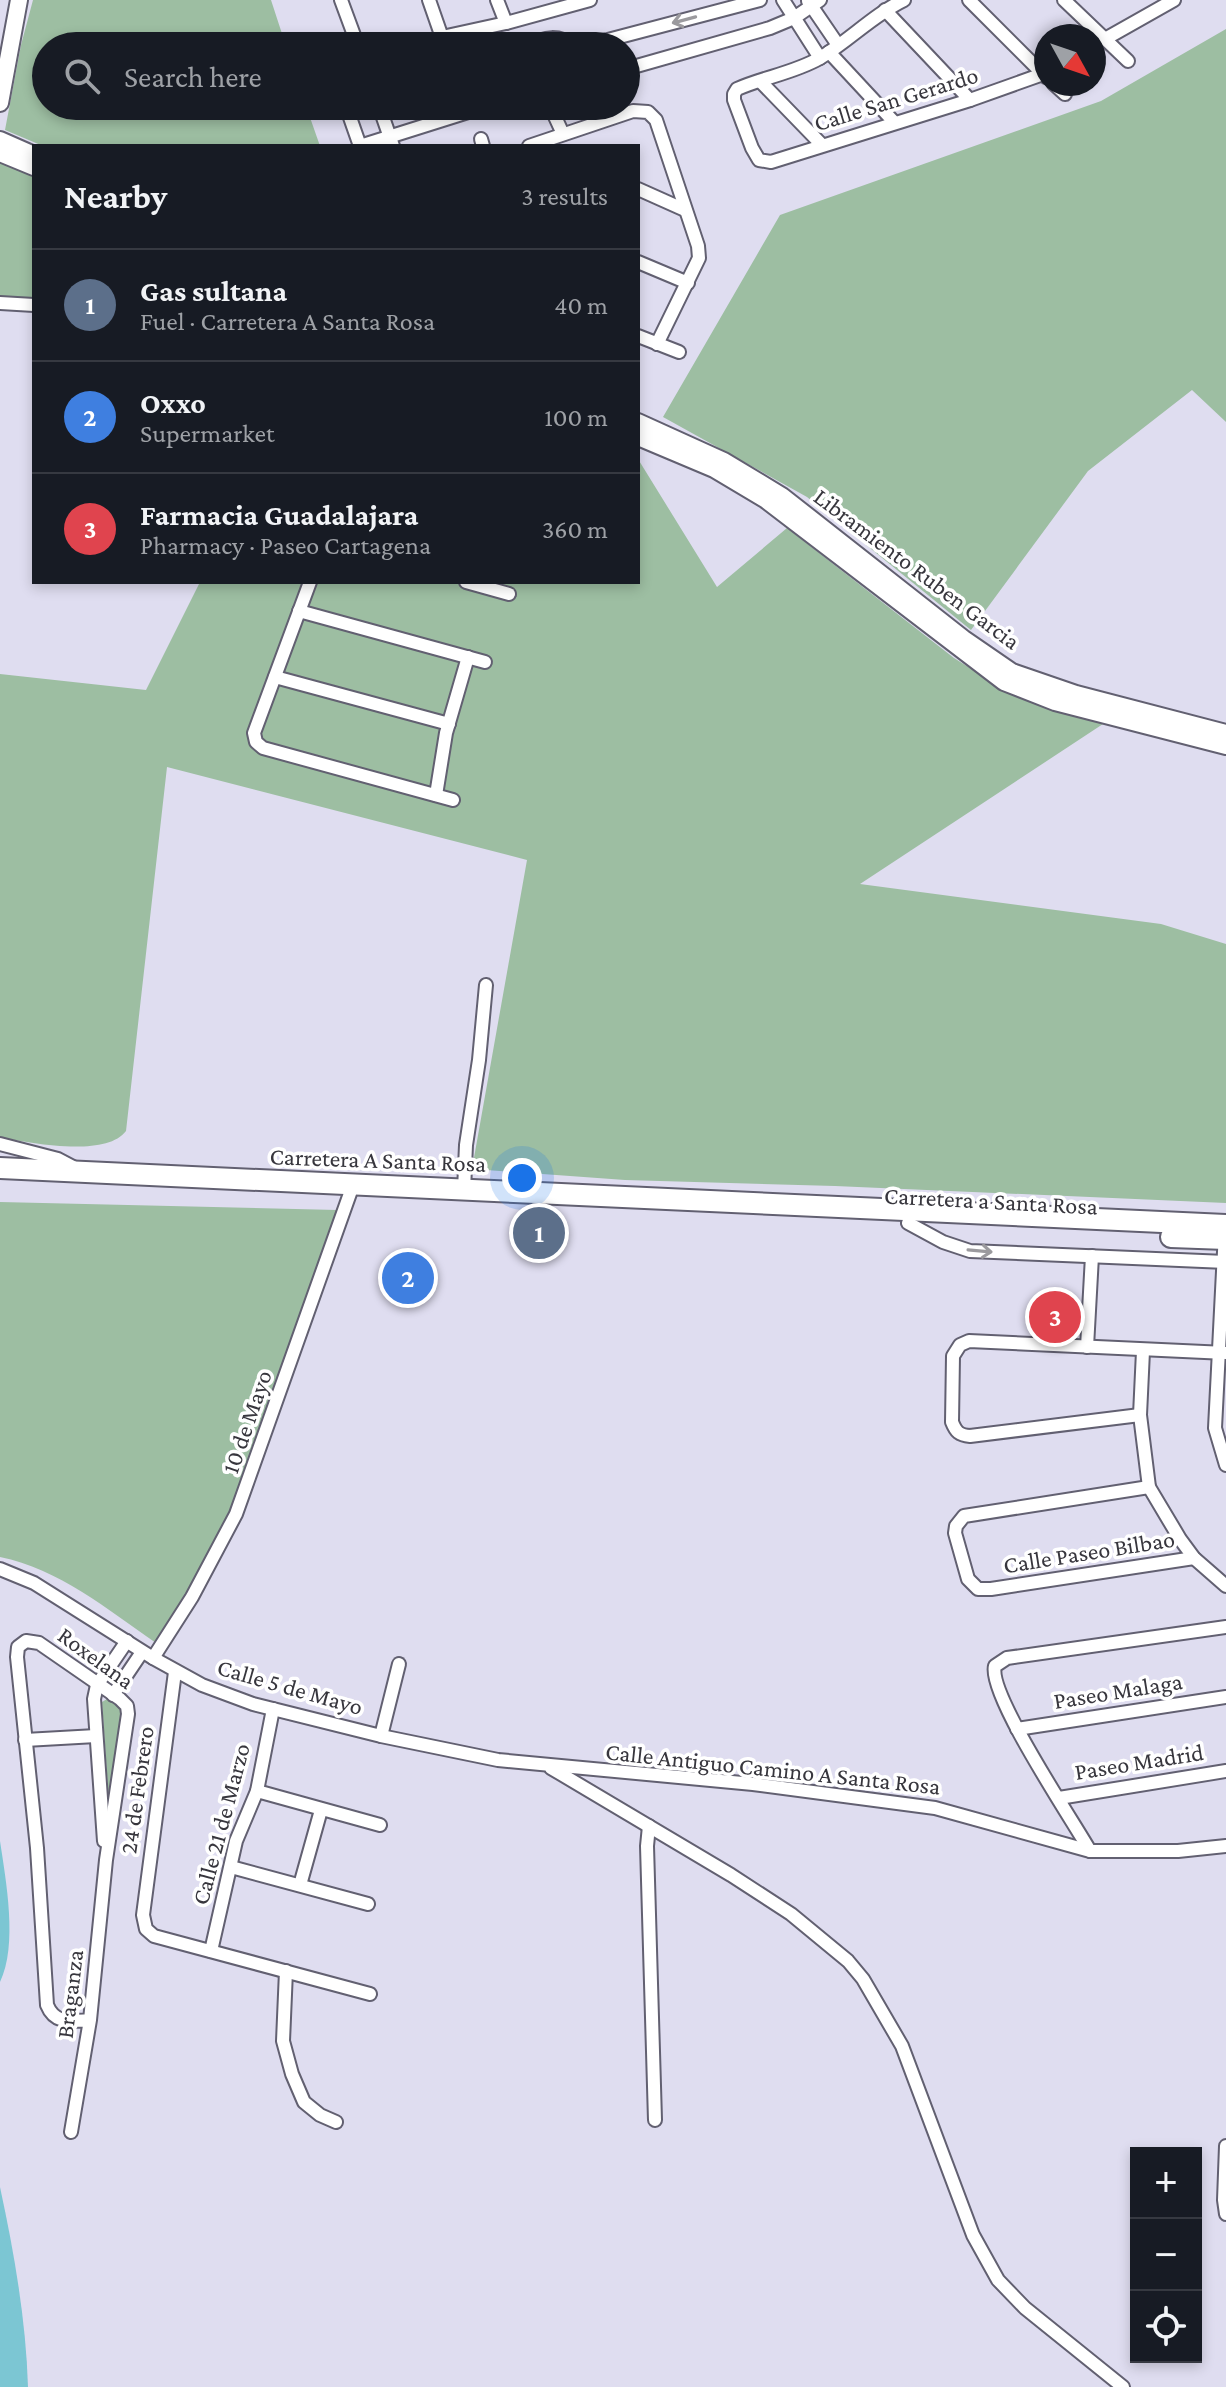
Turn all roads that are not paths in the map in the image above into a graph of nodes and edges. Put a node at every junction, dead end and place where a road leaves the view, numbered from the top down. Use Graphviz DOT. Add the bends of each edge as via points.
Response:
graph roads {
  1 [pos="19,0"];
  2 [pos="341,0"];
  3 [pos="429,0"];
  4 [pos="497,0"];
  5 [pos="590,0"];
  6 [pos="760,0"];
  7 [pos="783,0"];
  8 [pos="904,0"];
  9 [pos="969,0"];
  10 [pos="1064,0"];
  11 [pos="813,2"];
  12 [pos="1167,2"];
  13 [pos="568,3"];
  14 [pos="734,4"];
  15 [pos="885,10"];
  16 [pos="549,12"];
  17 [pos="528,17"];
  18 [pos="794,18"];
  19 [pos="506,23"];
  20 [pos="1089,24"];
  21 [pos="353,32"];
  22 [pos="441,32"];
  23 [pos="475,32"];
  24 [pos="533,32"];
  25 [pos="541,32"];
  26 [pos="635,32"];
  27 [pos="1106,38"];
  28 [pos="1106,40"];
  29 [pos="829,52"];
  30 [pos="1128,61"];
  31 [pos="640,65"];
  32 [pos="1034,65"];
  33 [pos="1034,80"];
  34 [pos="760,81"];
  35 [pos="970,100"];
  36 [pos="0,103"];
  37 [pos="640,111"];
  38 [pos="351,120"];
  39 [pos="384,120"];
  40 [pos="427,120"];
  41 [pos="559,120"];
  42 [pos="568,120"];
  43 [pos="606,120"];
  44 [pos="894,122"];
  45 [pos="577,130"];
  46 [pos="563,134"];
  47 [pos="0,140"];
  48 [pos="392,141"];
  49 [pos="359,144"];
  50 [pos="539,144"];
  51 [pos="822,145"];
  52 [pos="0,153"];
  53 [pos="32,154"];
  54 [pos="32,166"];
  55 [pos="640,190"];
  56 [pos="685,210"];
  57 [pos="640,263"];
  58 [pos="688,283"];
  59 [pos="0,303"];
  60 [pos="32,305"];
  61 [pos="640,337"];
  62 [pos="657,344"];
  63 [pos="679,352"];
  64 [pos="640,423"];
  65 [pos="640,438"];
  66 [pos="309,584"];
  67 [pos="487,585"];
  68 [pos="509,594"];
  69 [pos="299,611"];
  70 [pos="468,657"];
  71 [pos="485,662"];
  72 [pos="275,677"];
  73 [pos="449,724"];
  74 [pos="1226,733"];
  75 [pos="1226,746"];
  76 [pos="436,795"];
  77 [pos="453,800"];
  78 [pos="486,985"];
  79 [pos="0,1144"];
  80 [pos="6,1167"];
  81 [pos="83,1172"];
  82 [pos="0,1182"];
  83 [pos="464,1190"];
  84 [pos="351,1192"];
  85 [pos="753,1210"];
  86 [pos="908,1223"];
  87 [pos="1225,1232"];
  88 [pos="1092,1256"];
  89 [pos="1225,1262"];
  90 [pos="1087,1347"];
  91 [pos="1143,1351"];
  92 [pos="1222,1353"];
  93 [pos="1140,1415"];
  94 [pos="1220,1428"];
  95 [pos="1226,1465"];
  96 [pos="1149,1487"];
  97 [pos="1194,1558"];
  98 [pos="0,1569"];
  99 [pos="1226,1586"];
  100 [pos="1226,1627"];
  101 [pos="127,1641"];
  102 [pos="148,1655"];
  103 [pos="399,1664"];
  104 [pos="175,1672"];
  105 [pos="97,1685"];
  106 [pos="113,1695"];
  107 [pos="1226,1697"];
  108 [pos="273,1709"];
  109 [pos="128,1711"];
  110 [pos="1017,1729"];
  111 [pos="96,1736"];
  112 [pos="381,1736"];
  113 [pos="25,1740"];
  114 [pos="548,1767"];
  115 [pos="1226,1771"];
  116 [pos="257,1791"];
  117 [pos="1059,1798"];
  118 [pos="321,1810"];
  119 [pos="380,1825"];
  120 [pos="649,1826"];
  121 [pos="1226,1846"];
  122 [pos="1090,1851"];
  123 [pos="106,1860"];
  124 [pos="231,1867"];
  125 [pos="300,1885"];
  126 [pos="368,1904"];
  127 [pos="211,1951"];
  128 [pos="286,1971"];
  129 [pos="370,1994"];
  130 [pos="90,2020"];
  131 [pos="655,2120"];
  132 [pos="336,2122"];
  133 [pos="71,2132"];
  134 [pos="1226,2146"];
  135 [pos="1225,2199"];
  136 [pos="1226,2214"];
  137 [pos="1123,2387"];
  1 -- 36 [label="street"];
  2 -- 21 [label="street"];
  3 -- 22 [label="street"];
  4 -- 19 [label="street"];
  5 -- 13 [label="street"];
  6 -- 14 [label="street"];
  7 -- 18 [label="street"];
  8 -- 15 [label="street"];
  9 -- 32 [label="street"];
  10 -- 20 [label="street"];
  11 -- 18 [label="street"];
  11 -- 29 [label="street"];
  12 -- 27 [label="street"];
  13 -- 16 [label="street"];
  14 -- 26 [label="street, one-way"];
  15 -- 29 [label="street"];
  15 -- 35 [label="street"];
  16 -- 17 [label="street"];
  16 -- 25 [label="street"];
  17 -- 19 [label="street"];
  17 -- 24 [label="street"];
  18 -- 29 [label="street"];
  18 -- 31 [label="street"];
  19 -- 23 [label="street"];
  28 -- 30 [label="street"];
  29 -- 34 [label="street"];
  29 -- 44 [label="street"];
  33 -- 35 [label="street, Calle San Gerardo"];
  34 -- 51 [label="street"];
  34 -- 51 [label="street, Calle San Gerardo" via="734,92 755,155 771,162"];
  35 -- 44 [label="street, Calle San Gerardo"];
  37 -- 56 [label="street" via="653,116 659,128"];
  38 -- 49 [label="street"];
  39 -- 48 [label="street"];
  40 -- 48 [label="street"];
  41 -- 46 [label="street"];
  42 -- 45 [label="street"];
  43 -- 45 [label="street"];
  44 -- 51 [label="street, Calle San Gerardo"];
  45 -- 46 [label="street"];
  46 -- 50 [label="street"];
  47 -- 53 [label="street"];
  52 -- 54 [label="street"];
  55 -- 56 [label="street"];
  56 -- 58 [label="street" via="699,258"];
  57 -- 58 [label="street"];
  58 -- 62 [label="street"];
  59 -- 60 [label="street"];
  61 -- 62 [label="street"];
  62 -- 63 [label="street"];
  64 -- 74 [label="street, Libramiento Ruben Garcia" via="724,461 782,496 1012,672"];
  65 -- 75 [label="street, Libramiento Ruben Garcia" via="714,469 766,500 1004,682 1055,702"];
  66 -- 69 [label="street"];
  67 -- 68 [label="street"];
  69 -- 70 [label="street"];
  69 -- 72 [label="street"];
  70 -- 71 [label="street"];
  70 -- 73 [label="street"];
  72 -- 73 [label="street"];
  72 -- 76 [label="street" via="254,733 263,748"];
  73 -- 76 [label="street"];
  76 -- 77 [label="street"];
  78 -- 83 [label="street"];
  79 -- 81 [label="street" via="58,1159"];
  80 -- 81 [label="main road, Carretera A Santa Rosa"];
  81 -- 84 [label="main road, Carretera A Santa Rosa"];
  82 -- 84 [label="main road, Carretera A Santa Rosa"];
  83 -- 84 [label="main road, Carretera A Santa Rosa"];
  83 -- 85 [label="main road, Carretera A Santa Rosa"];
  84 -- 85 [label="main road, Carretera A Santa Rosa"];
  84 -- 102 [label="street, 10 de Mayo" via="236,1514 192,1597"];
  85 -- 86 [label="main road, Carretera a Santa Rosa"];
  85 -- 87 [label="main road, Carretera a Santa Rosa" via="884,1208"];
  86 -- 87 [label="main road, Carretera a Santa Rosa"];
  86 -- 88 [label="street, one-way" via="970,1251"];
  87 -- 89 [label="street"];
  88 -- 89 [label="street"];
  88 -- 90 [label="street"];
  89 -- 92 [label="street"];
  90 -- 91 [label="street"];
  90 -- 93 [label="street" via="969,1341 960,1345 953,1356 952,1422 958,1433"];
  91 -- 92 [label="street"];
  91 -- 93 [label="street"];
  92 -- 94 [label="street"];
  93 -- 96 [label="street"];
  94 -- 95 [label="street"];
  96 -- 97 [label="street"];
  96 -- 97 [label="street, Calle Paseo Bilbao" via="960,1519 955,1533 968,1579 978,1589 991,1589"];
  97 -- 99 [label="street"];
  98 -- 101 [label="street, Calle 5 de Mayo" via="34,1583"];
  100 -- 110 [label="street" via="1007,1658 995,1666 994,1680"];
  101 -- 102 [label="street, Calle 5 de Mayo"];
  101 -- 105 [label="street"];
  102 -- 104 [label="street, Calle 5 de Mayo"];
  102 -- 106 [label="street, 10 de Mayo"];
  103 -- 112 [label="street"];
  104 -- 108 [label="street, Calle 5 de Mayo"];
  104 -- 127 [label="street, 24 de Febrero" via="143,1915 154,1936"];
  105 -- 106 [label="street, Roxelana"];
  105 -- 111 [label="street, Braganza"];
  105 -- 113 [label="street, Roxelana" via="39,1643 22,1643 17,1657"];
  106 -- 109 [label="street, Roxelana"];
  107 -- 110 [label="street, Paseo Malaga"];
  108 -- 112 [label="street, Calle 5 de Mayo"];
  108 -- 116 [label="street, Calle 21 de Marzo"];
  109 -- 123 [label="street, Braganza"];
  110 -- 117 [label="street"];
  111 -- 113 [label="street"];
  111 -- 123 [label="street, Braganza"];
  112 -- 114 [label="street, Calle 5 de Mayo"];
  113 -- 130 [label="street, Roxelana" via="47,2005 56,2018"];
  114 -- 120 [label="street"];
  114 -- 122 [label="street, Calle Antiguo Camino A Santa Rosa" via="753,1784 935,1808"];
  115 -- 117 [label="street, Paseo Madrid"];
  116 -- 118 [label="street"];
  116 -- 124 [label="street, Calle 21 de Marzo"];
  117 -- 122 [label="street"];
  118 -- 119 [label="street"];
  118 -- 125 [label="street"];
  120 -- 131 [label="street"];
  120 -- 137 [label="street" via="791,1914 848,1961 902,2046 973,2235 998,2280"];
  121 -- 122 [label="street, Calle Antiguo Camino A Santa Rosa"];
  123 -- 130 [label="street, Braganza"];
  124 -- 125 [label="street"];
  124 -- 127 [label="street, Calle 21 de Marzo"];
  125 -- 126 [label="street"];
  127 -- 128 [label="street"];
  128 -- 129 [label="street"];
  128 -- 132 [label="street" via="283,2041 292,2074 304,2102"];
  130 -- 133 [label="street, Braganza"];
  134 -- 135 [label="street"];
  135 -- 136 [label="street"];
}
